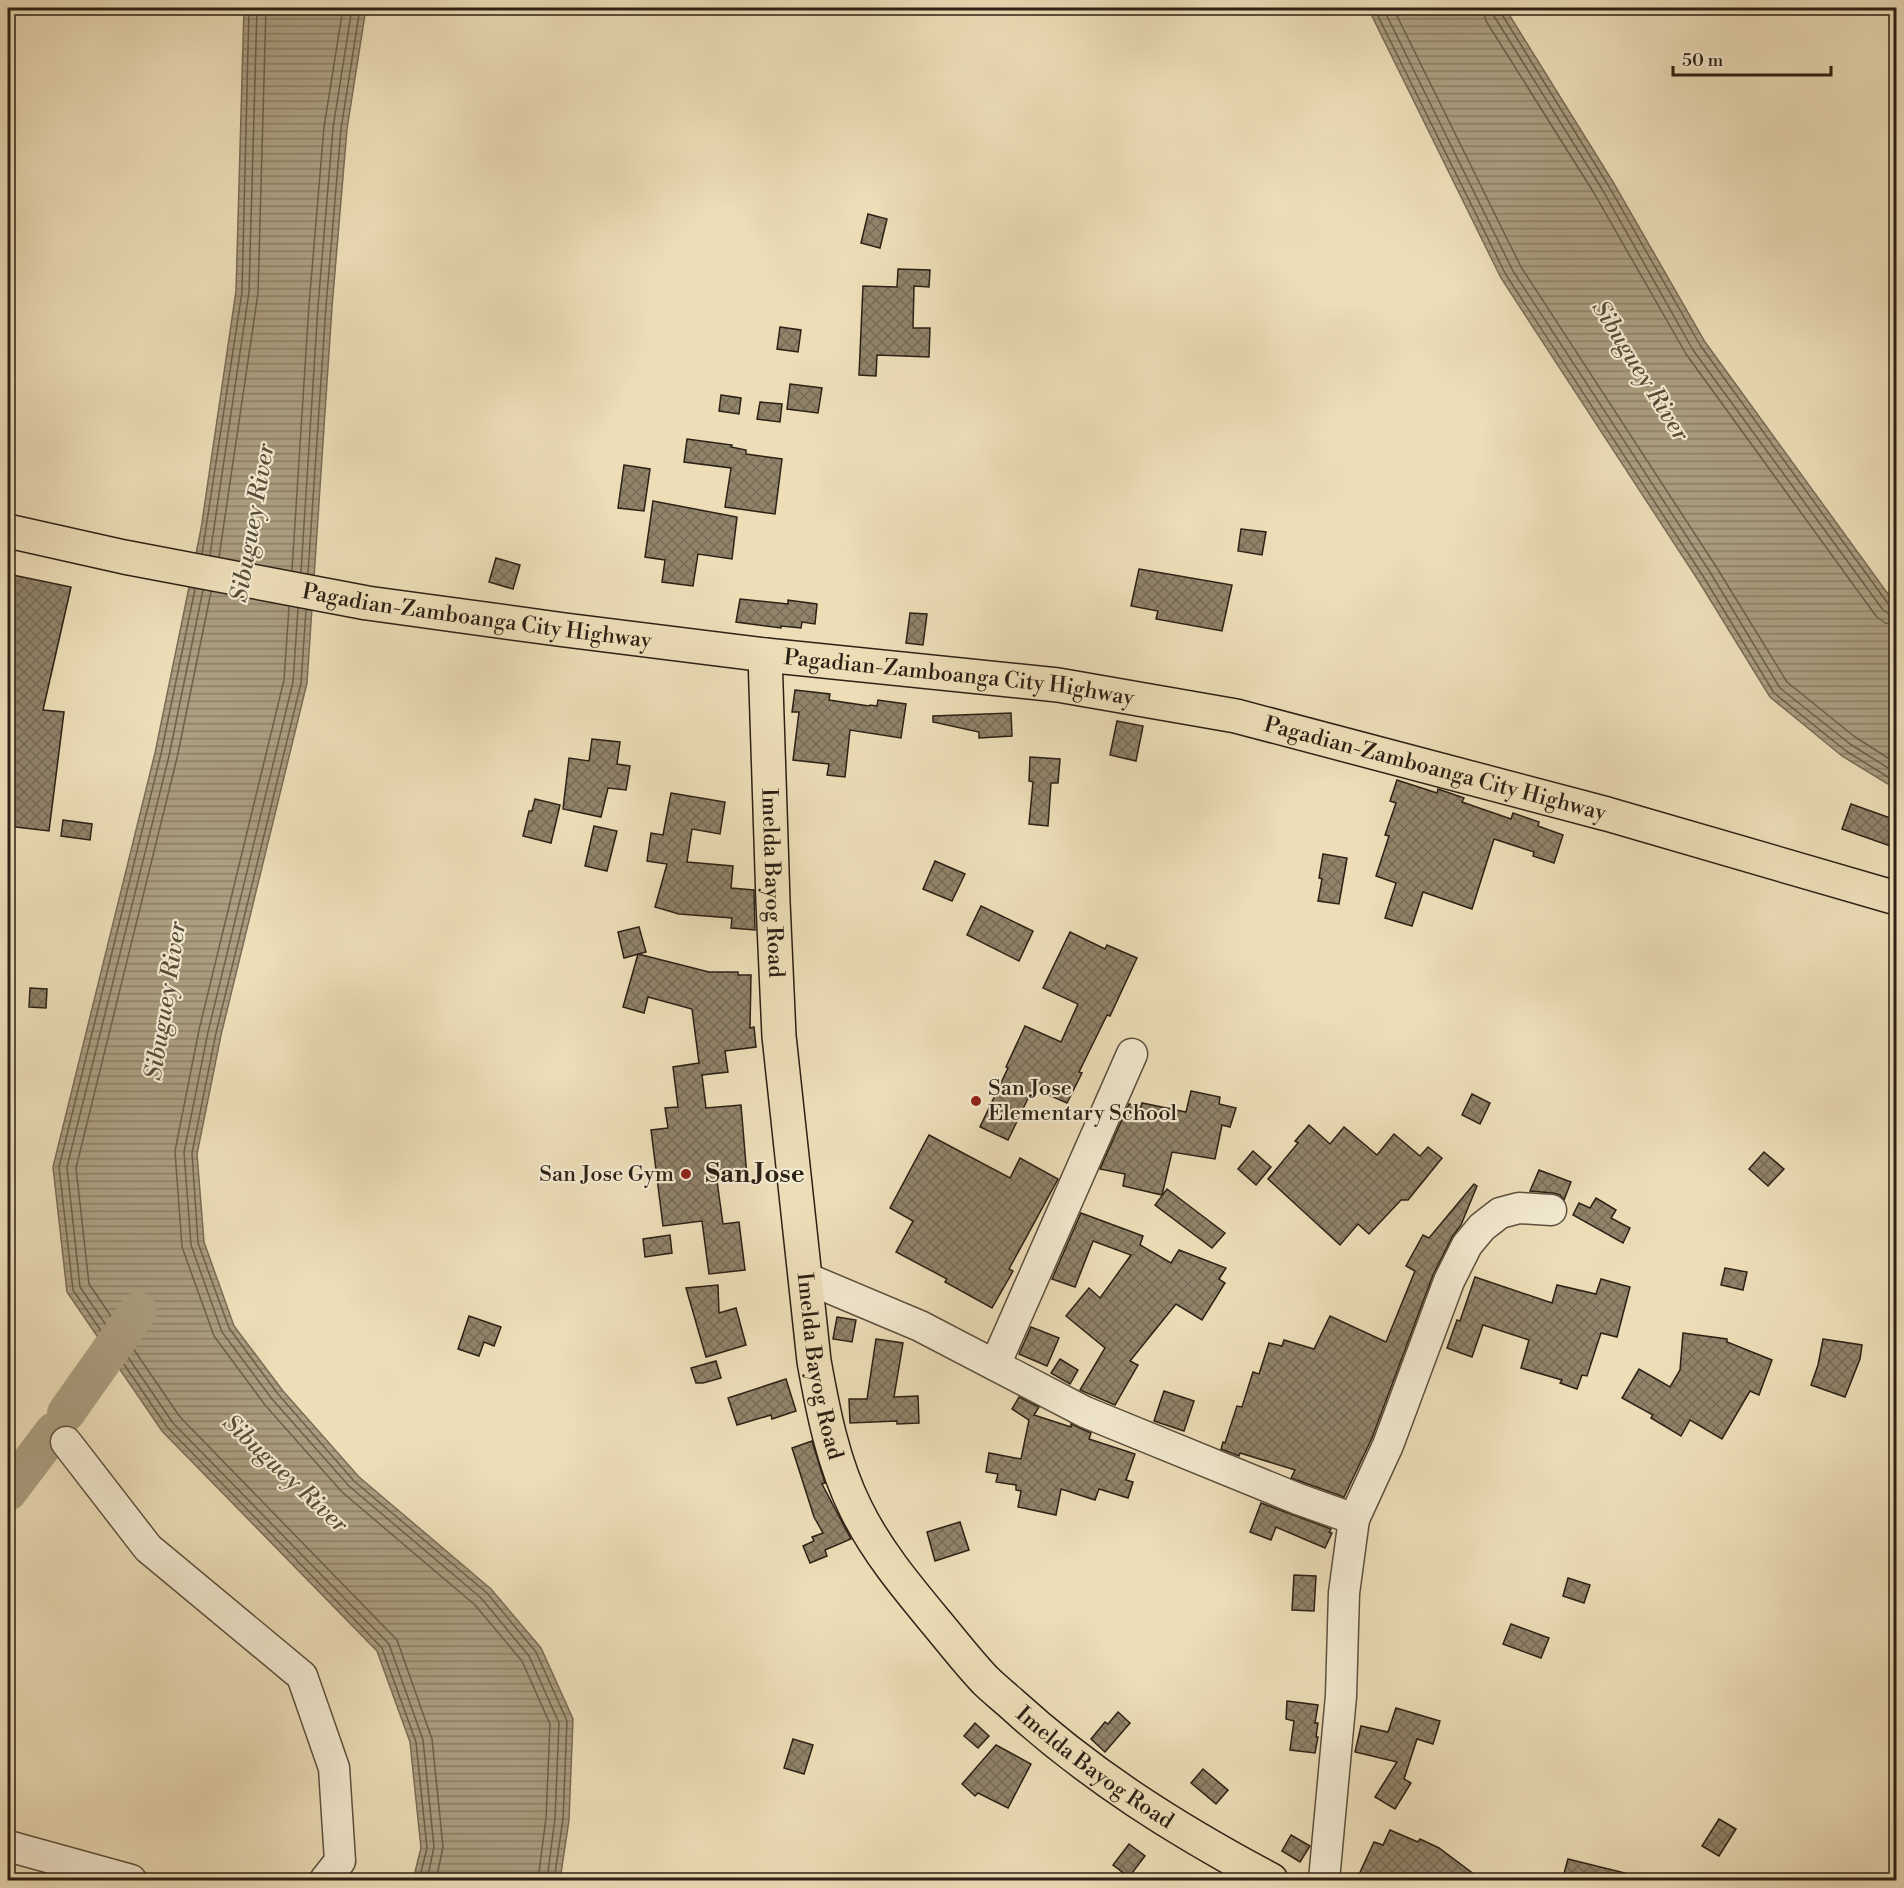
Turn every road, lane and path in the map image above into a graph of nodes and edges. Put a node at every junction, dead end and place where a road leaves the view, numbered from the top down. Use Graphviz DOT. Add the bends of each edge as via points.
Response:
graph roads {
  1 [pos="8,531"];
  2 [pos="765,655"];
  3 [pos="1896,898"];
  4 [pos="1132,1054"];
  5 [pos="1551,1210"];
  6 [pos="806,1278"];
  7 [pos="995,1365"];
  8 [pos="66,1442"];
  9 [pos="1354,1519"];
  10 [pos="8,1846"];
  11 [pos="131,1881"];
  12 [pos="325,1881"];
  13 [pos="1270,1881"];
  14 [pos="1324,1881"];
  1 -- 2 [label="main road, Pagadian-Zamboanga City Highway" via="367,603"];
  2 -- 3 [label="main road, Pagadian-Zamboanga City Highway" via="1058,685 1236,716 1607,814"];
  2 -- 6 [label="main road, Imelda Bayog Road" via="779,1036"];
  4 -- 7 [label="street"];
  5 -- 9 [label="street" via="1519,1208 1500,1213 1467,1245 1449,1281 1388,1445"];
  6 -- 7 [label="street" via="920,1326"];
  6 -- 13 [label="main road, Imelda Bayog Road" via="822,1407 842,1476 856,1510 912,1594 986,1681 1053,1741 1155,1814"];
  7 -- 9 [label="street" via="1085,1412"];
  8 -- 12 [label="street" via="148,1548 302,1677 334,1768 340,1861"];
  9 -- 14 [label="street" via="1344,1593 1341,1696"];
  10 -- 11 [label="street"];
}
